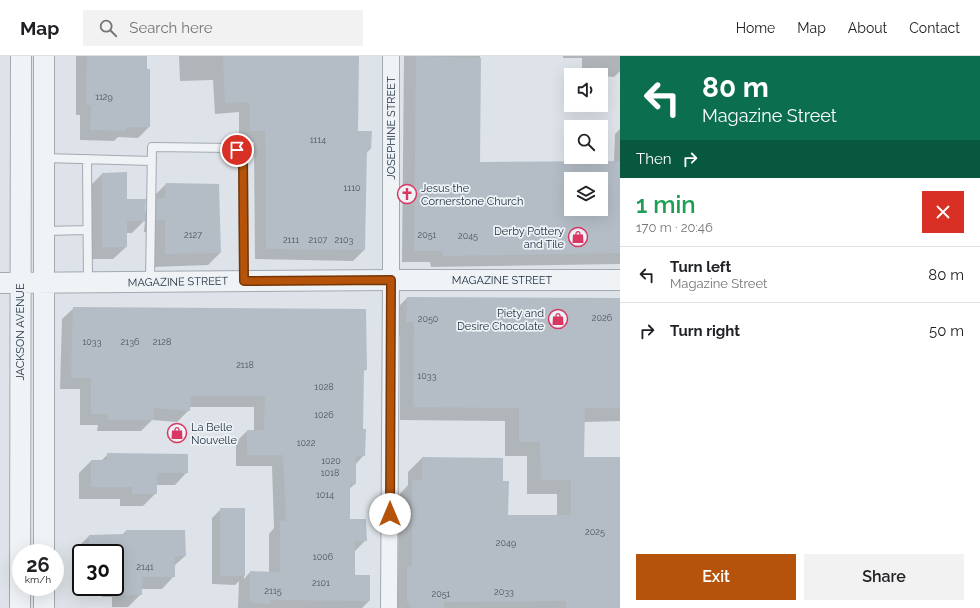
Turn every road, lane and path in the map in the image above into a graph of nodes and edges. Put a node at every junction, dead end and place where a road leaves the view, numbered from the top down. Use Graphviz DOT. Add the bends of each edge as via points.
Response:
graph roads {
  1 [pos="21,56"];
  2 [pos="44,56"];
  3 [pos="391,56"];
  4 [pos="44,158"];
  5 [pos="87,159"];
  6 [pos="152,161"];
  7 [pos="87,230"];
  8 [pos="44,231"];
  9 [pos="391,280"];
  10 [pos="620,280"];
  11 [pos="244,281"];
  12 [pos="88,283"];
  13 [pos="150,283"];
  14 [pos="0,284"];
  15 [pos="20,284"];
  16 [pos="44,284"];
  17 [pos="44,544"];
  18 [pos="44,596"];
  19 [pos="20,608"];
  20 [pos="44,608"];
  21 [pos="389,608"];
  1 -- 15 [label="street, JACKSON AVENUE"];
  2 -- 4 [label="street"];
  3 -- 9 [label="street, JOSEPHINE STREET"];
  4 -- 5 [label="lane"];
  4 -- 8 [label="street"];
  5 -- 6 [label="lane"];
  5 -- 7 [label="lane"];
  6 -- 11 [label="lane" via="152,147 232,148 242,156"];
  6 -- 13 [label="lane"];
  7 -- 8 [label="lane"];
  7 -- 12 [label="lane"];
  8 -- 16 [label="street"];
  9 -- 10 [label="street, MAGAZINE STREET"];
  9 -- 11 [label="street, MAGAZINE STREET"];
  9 -- 21 [label="street, JOSEPHINE STREET"];
  11 -- 13 [label="street, MAGAZINE STREET"];
  12 -- 13 [label="street, MAGAZINE STREET"];
  12 -- 16 [label="street, MAGAZINE STREET"];
  14 -- 15 [label="street, MAGAZINE STREET"];
  15 -- 16 [label="street, MAGAZINE STREET"];
  15 -- 19 [label="street, JACKSON AVENUE"];
  16 -- 17 [label="street"];
  18 -- 20 [label="street"];
}
